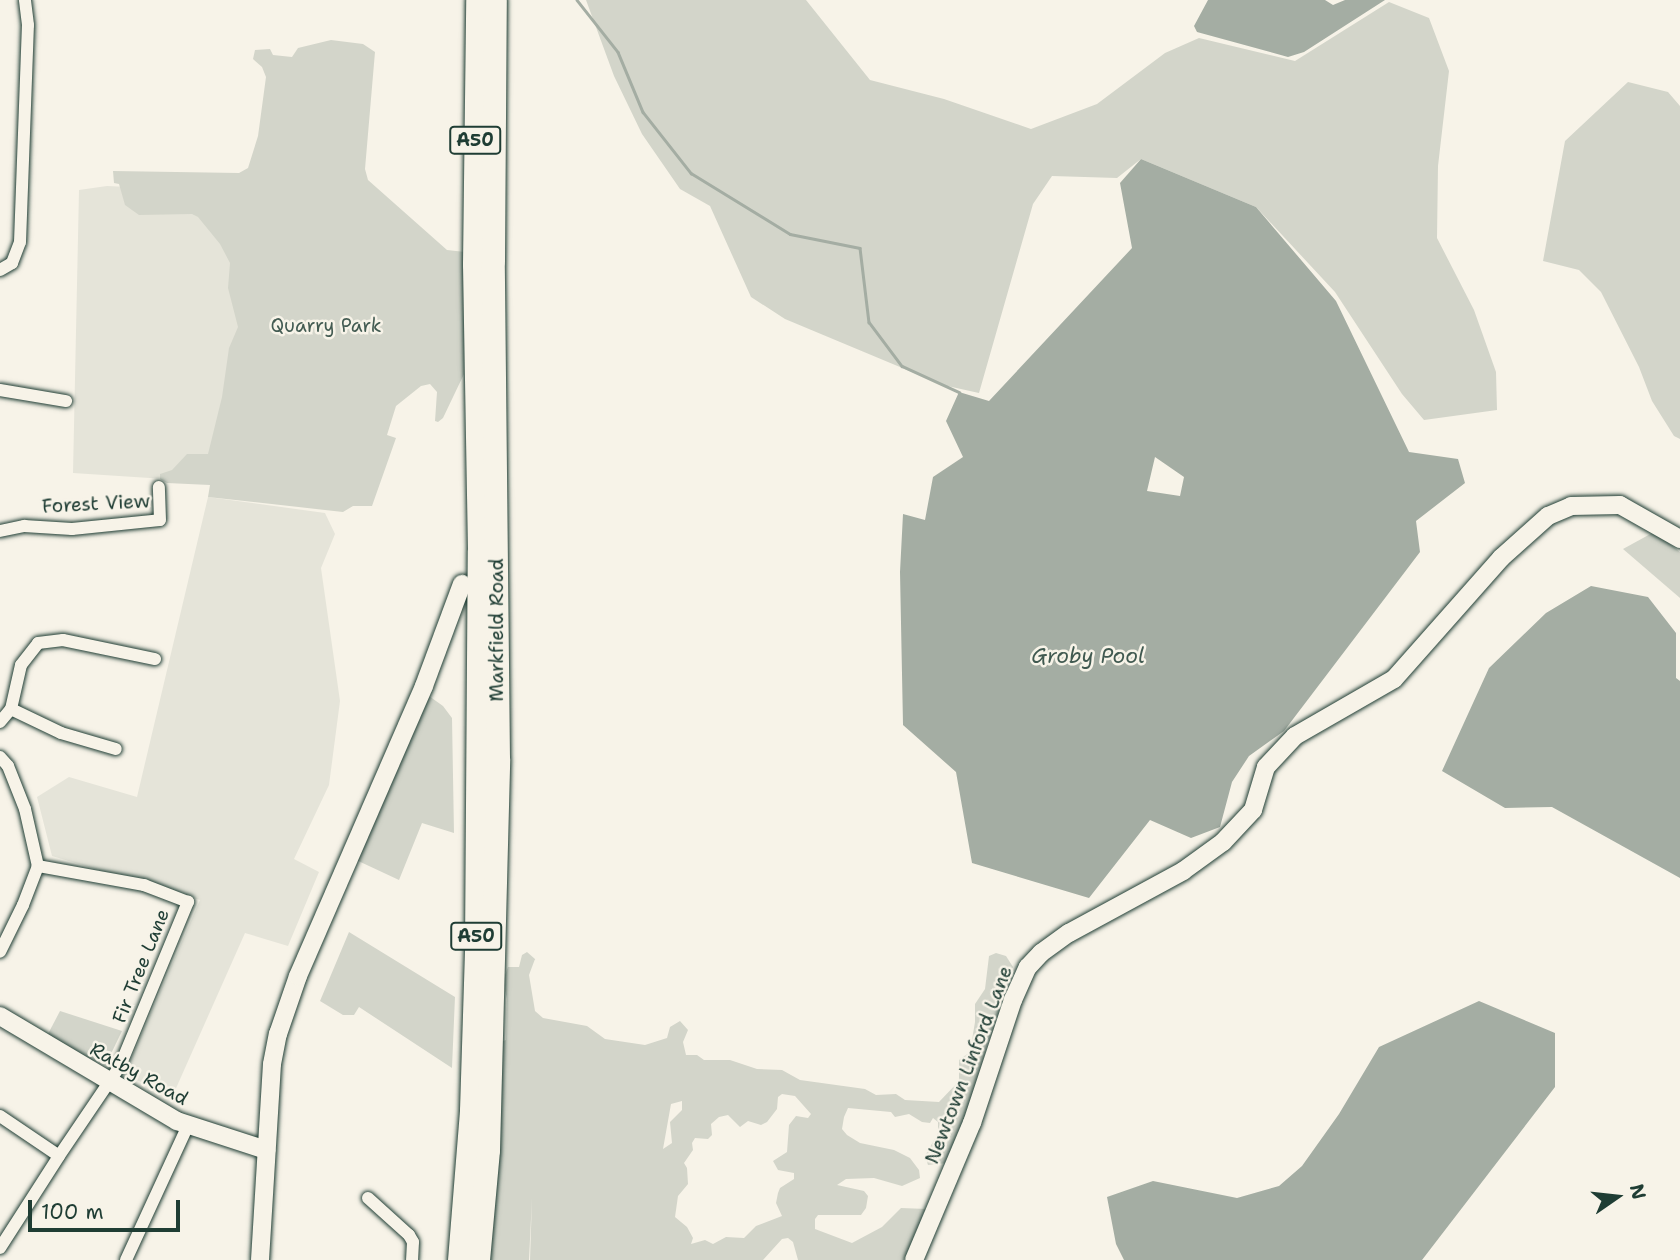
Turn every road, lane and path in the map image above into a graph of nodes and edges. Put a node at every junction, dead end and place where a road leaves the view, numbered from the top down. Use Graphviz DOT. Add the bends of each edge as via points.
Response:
graph roads {
  1 [pos="26,0"];
  2 [pos="477,0"];
  3 [pos="495,0"];
  4 [pos="0,270"];
  5 [pos="0,390"];
  6 [pos="66,401"];
  7 [pos="479,481"];
  8 [pos="159,487"];
  9 [pos="1,531"];
  10 [pos="1680,539"];
  11 [pos="462,584"];
  12 [pos="155,659"];
  13 [pos="11,709"];
  14 [pos="0,722"];
  15 [pos="116,748"];
  16 [pos="0,757"];
  17 [pos="38,866"];
  18 [pos="1,949"];
  19 [pos="0,1016"];
  20 [pos="111,1082"];
  21 [pos="0,1116"];
  22 [pos="188,1125"];
  23 [pos="266,1150"];
  24 [pos="59,1156"];
  25 [pos="376,1200"];
  26 [pos="0,1248"];
  27 [pos="126,1260"];
  28 [pos="260,1260"];
  29 [pos="412,1260"];
  30 [pos="459,1260"];
  31 [pos="478,1260"];
  32 [pos="914,1260"];
  1 -- 4 [label="street" via="20,242 12,263"];
  2 -- 7 [label="highway, Markfield Road / A50" via="474,264"];
  3 -- 31 [label="highway, Markfield Road / A50" via="497,787 488,1150"];
  5 -- 6 [label="street"];
  7 -- 11 [label="highway"];
  7 -- 30 [label="highway, Markfield Road / A50" via="476,947 471,1110"];
  8 -- 9 [label="street, Forest View" via="160,520"];
  10 -- 32 [label="street, Newtown Linford Lane" via="1620,505 1571,506 1548,516 1501,558 1394,679 1330,713 1280,751 1266,767 1253,810 1223,842 1183,871 1041,953 1028,967 1013,1000 972,1123"];
  11 -- 23 [label="street, Markfield Road" via="424,685 288,1004 275,1048"];
  12 -- 13 [label="street" via="63,640 38,643 21,665"];
  13 -- 14 [label="street"];
  13 -- 15 [label="street" via="61,733"];
  16 -- 17 [label="street" via="25,809"];
  17 -- 18 [label="street"];
  17 -- 20 [label="street, Fir Tree Lane" via="144,885 188,902"];
  19 -- 20 [label="street, Ratby Road"];
  20 -- 22 [label="street, Ratby Road"];
  20 -- 24 [label="street, Fir Tree Lane"];
  21 -- 24 [label="street"];
  22 -- 23 [label="street, Ratby Road"];
  22 -- 27 [label="street"];
  23 -- 28 [label="street, Markfield Road"];
  24 -- 26 [label="street, Fir Tree Lane"];
  25 -- 29 [label="street" via="409,1235"];
}
